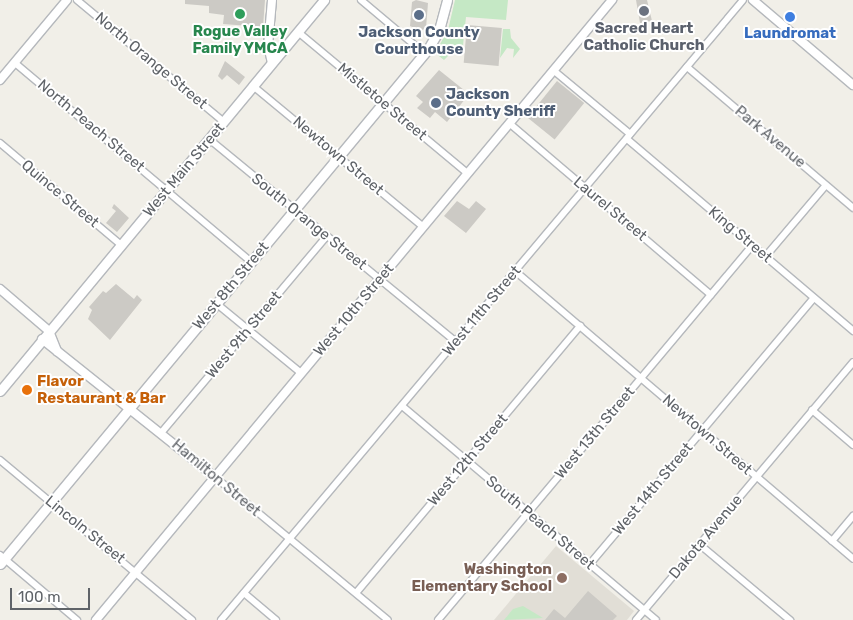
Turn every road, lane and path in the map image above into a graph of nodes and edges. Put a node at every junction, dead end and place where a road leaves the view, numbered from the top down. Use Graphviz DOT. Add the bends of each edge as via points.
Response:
graph roads {
  1 [pos="67,0"];
  2 [pos="77,0"];
  3 [pos="272,0"];
  4 [pos="324,0"];
  5 [pos="361,0"];
  6 [pos="447,0"];
  7 [pos="612,0"];
  8 [pos="743,0"];
  9 [pos="754,0"];
  10 [pos="298,32"];
  11 [pos="424,54"];
  12 [pos="15,63"];
  13 [pos="272,63"];
  14 [pos="687,67"];
  15 [pos="553,70"];
  16 [pos="0,80"];
  17 [pos="853,85"];
  18 [pos="253,86"];
  19 [pos="383,103"];
  20 [pos="224,122"];
  21 [pos="509,123"];
  22 [pos="629,136"];
  23 [pos="209,139"];
  24 [pos="0,143"];
  25 [pos="339,157"];
  26 [pos="467,173"];
  27 [pos="826,185"];
  28 [pos="585,188"];
  29 [pos="167,190"];
  30 [pos="853,208"];
  31 [pos="294,210"];
  32 [pos="422,226"];
  33 [pos="326,236"];
  34 [pos="121,245"];
  35 [pos="752,246"];
  36 [pos="765,257"];
  37 [pos="251,262"];
  38 [pos="515,272"];
  39 [pos="379,279"];
  40 [pos="0,289"];
  41 [pos="711,294"];
  42 [pos="814,298"];
  43 [pos="216,304"];
  44 [pos="580,326"];
  45 [pos="248,330"];
  46 [pos="50,331"];
  47 [pos="853,331"];
  48 [pos="42,339"];
  49 [pos="456,342"];
  50 [pos="57,351"];
  51 [pos="853,362"];
  52 [pos="301,373"];
  53 [pos="641,378"];
  54 [pos="0,391"];
  55 [pos="402,406"];
  56 [pos="130,409"];
  57 [pos="812,410"];
  58 [pos="701,431"];
  59 [pos="162,433"];
  60 [pos="853,445"];
  61 [pos="0,460"];
  62 [pos="467,462"];
  63 [pos="215,477"];
  64 [pos="755,477"];
  65 [pos="50,503"];
  66 [pos="528,513"];
  67 [pos="853,516"];
  68 [pos="290,538"];
  69 [pos="832,541"];
  70 [pos="699,544"];
  71 [pos="1,559"];
  72 [pos="853,559"];
  73 [pos="590,565"];
  74 [pos="136,572"];
  75 [pos="244,593"];
  76 [pos="356,593"];
  77 [pos="644,610"];
  78 [pos="77,620"];
  79 [pos="96,620"];
  80 [pos="192,620"];
  81 [pos="221,620"];
  82 [pos="276,620"];
  83 [pos="388,620"];
  84 [pos="438,620"];
  85 [pos="636,620"];
  86 [pos="656,620"];
  87 [pos="790,620"];
  1 -- 12 [label="street"];
  2 -- 20 [label="street, North Orange Street"];
  3 -- 13 [label="street" via="268,46"];
  4 -- 10 [label="main road, West Main Street"];
  5 -- 11 [label="street"];
  6 -- 11 [label="main road, West 8th Street" via="439,30"];
  7 -- 15 [label="street, West 10th Street"];
  8 -- 14 [label="street, West 11th Street"];
  9 -- 17 [label="street"];
  10 -- 13 [label="main road, West Main Street"];
  10 -- 19 [label="street, Mistletoe Street"];
  11 -- 19 [label="main road, West 8th Street"];
  12 -- 16 [label="street"];
  12 -- 29 [label="street, North Peach Street"];
  13 -- 18 [label="main road, West Main Street"];
  14 -- 22 [label="street, West 11th Street"];
  14 -- 27 [label="street, Park Avenue"];
  15 -- 21 [label="street, West 10th Street"];
  15 -- 22 [label="street, King Street"];
  18 -- 20 [label="main road, West Main Street"];
  18 -- 25 [label="street, Newtown Street"];
  19 -- 25 [label="main road, West 8th Street"];
  19 -- 26 [label="street, Mistletoe Street"];
  20 -- 23 [label="main road, West Main Street"];
  21 -- 26 [label="street, West 10th Street"];
  21 -- 28 [label="street, Laurel Street"];
  22 -- 28 [label="street, West 11th Street"];
  22 -- 35 [label="street, King Street"];
  23 -- 29 [label="main road, West Main Street"];
  23 -- 31 [label="street, South Orange Street"];
  24 -- 34 [label="street, Quince Street"];
  25 -- 31 [label="main road, West 8th Street"];
  25 -- 32 [label="street, Newtown Street"];
  26 -- 32 [label="street, West 10th Street"];
  27 -- 30 [label="street, Park Avenue"];
  27 -- 36 [label="street"];
  28 -- 38 [label="street, West 11th Street"];
  28 -- 41 [label="street, Laurel Street"];
  29 -- 34 [label="main road, West Main Street"];
  29 -- 37 [label="street"];
  31 -- 33 [label="street, South Orange Street"];
  31 -- 37 [label="main road, West 8th Street"];
  32 -- 39 [label="street, West 10th Street"];
  33 -- 39 [label="street, South Orange Street"];
  33 -- 45 [label="street, West 9th Street"];
  34 -- 46 [label="main road, West Main Street"];
  35 -- 36 [label="street, King Street"];
  35 -- 41 [label="street, West 13th Street"];
  36 -- 42 [label="street, King Street"];
  37 -- 43 [label="main road, West 8th Street"];
  38 -- 44 [label="street, Newtown Street"];
  38 -- 49 [label="street, West 11th Street"];
  39 -- 49 [label="street, South Orange Street"];
  39 -- 52 [label="street, West 10th Street"];
  40 -- 46 [label="street"];
  41 -- 53 [label="street, West 13th Street"];
  42 -- 47 [label="street, King Street"];
  42 -- 58 [label="street, West 14th Street"];
  43 -- 45 [label="street"];
  43 -- 56 [label="main road, West 8th Street"];
  44 -- 53 [label="street, Newtown Street"];
  44 -- 62 [label="street, West 12th Street"];
  45 -- 52 [label="street"];
  45 -- 59 [label="street, West 9th Street"];
  46 -- 48 [label="main road, West Main Street"];
  46 -- 50 [label="street"];
  48 -- 50 [label="street, Hamilton Street"];
  48 -- 54 [label="main road, West Main Street"];
  49 -- 55 [label="street, West 11th Street"];
  50 -- 56 [label="street, Hamilton Street"];
  51 -- 57 [label="street, Dakota Avenue"];
  52 -- 63 [label="street, West 10th Street"];
  53 -- 58 [label="street, Newtown Street"];
  53 -- 66 [label="street, West 13th Street"];
  55 -- 62 [label="street, South Peach Street"];
  55 -- 68 [label="street, West 11th Street"];
  56 -- 59 [label="street, Hamilton Street"];
  56 -- 65 [label="main road, West 8th Street"];
  57 -- 60 [label="street"];
  57 -- 64 [label="street, Dakota Avenue"];
  58 -- 64 [label="street, Newtown Street"];
  58 -- 73 [label="street, West 14th Street"];
  59 -- 63 [label="street, Hamilton Street"];
  61 -- 65 [label="street, Lincoln Street"];
  62 -- 66 [label="street, South Peach Street"];
  62 -- 76 [label="street, West 12th Street"];
  63 -- 68 [label="street, Hamilton Street"];
  63 -- 74 [label="street, West 10th Street"];
  64 -- 69 [label="street, Newtown Street"];
  64 -- 70 [label="street, Dakota Avenue"];
  65 -- 71 [label="main road, West 8th Street"];
  65 -- 74 [label="street, Lincoln Street"];
  66 -- 73 [label="street, South Peach Street"];
  66 -- 84 [label="street, West 13th Street"];
  67 -- 69 [label="street"];
  68 -- 75 [label="street, West 11th Street"];
  68 -- 76 [label="street, Hamilton Street"];
  69 -- 72 [label="street, Newtown Street"];
  70 -- 77 [label="street, Dakota Avenue"];
  70 -- 87 [label="street"];
  71 -- 78 [label="street"];
  73 -- 77 [label="street, South Peach Street"];
  74 -- 79 [label="street, West 10th Street"];
  74 -- 80 [label="street, Lincoln Street"];
  75 -- 81 [label="street, West 11th Street"];
  75 -- 82 [label="street"];
  76 -- 83 [label="street, Hamilton Street"];
  77 -- 85 [label="street, Dakota Avenue"];
  77 -- 86 [label="street, South Peach Street"];
}
